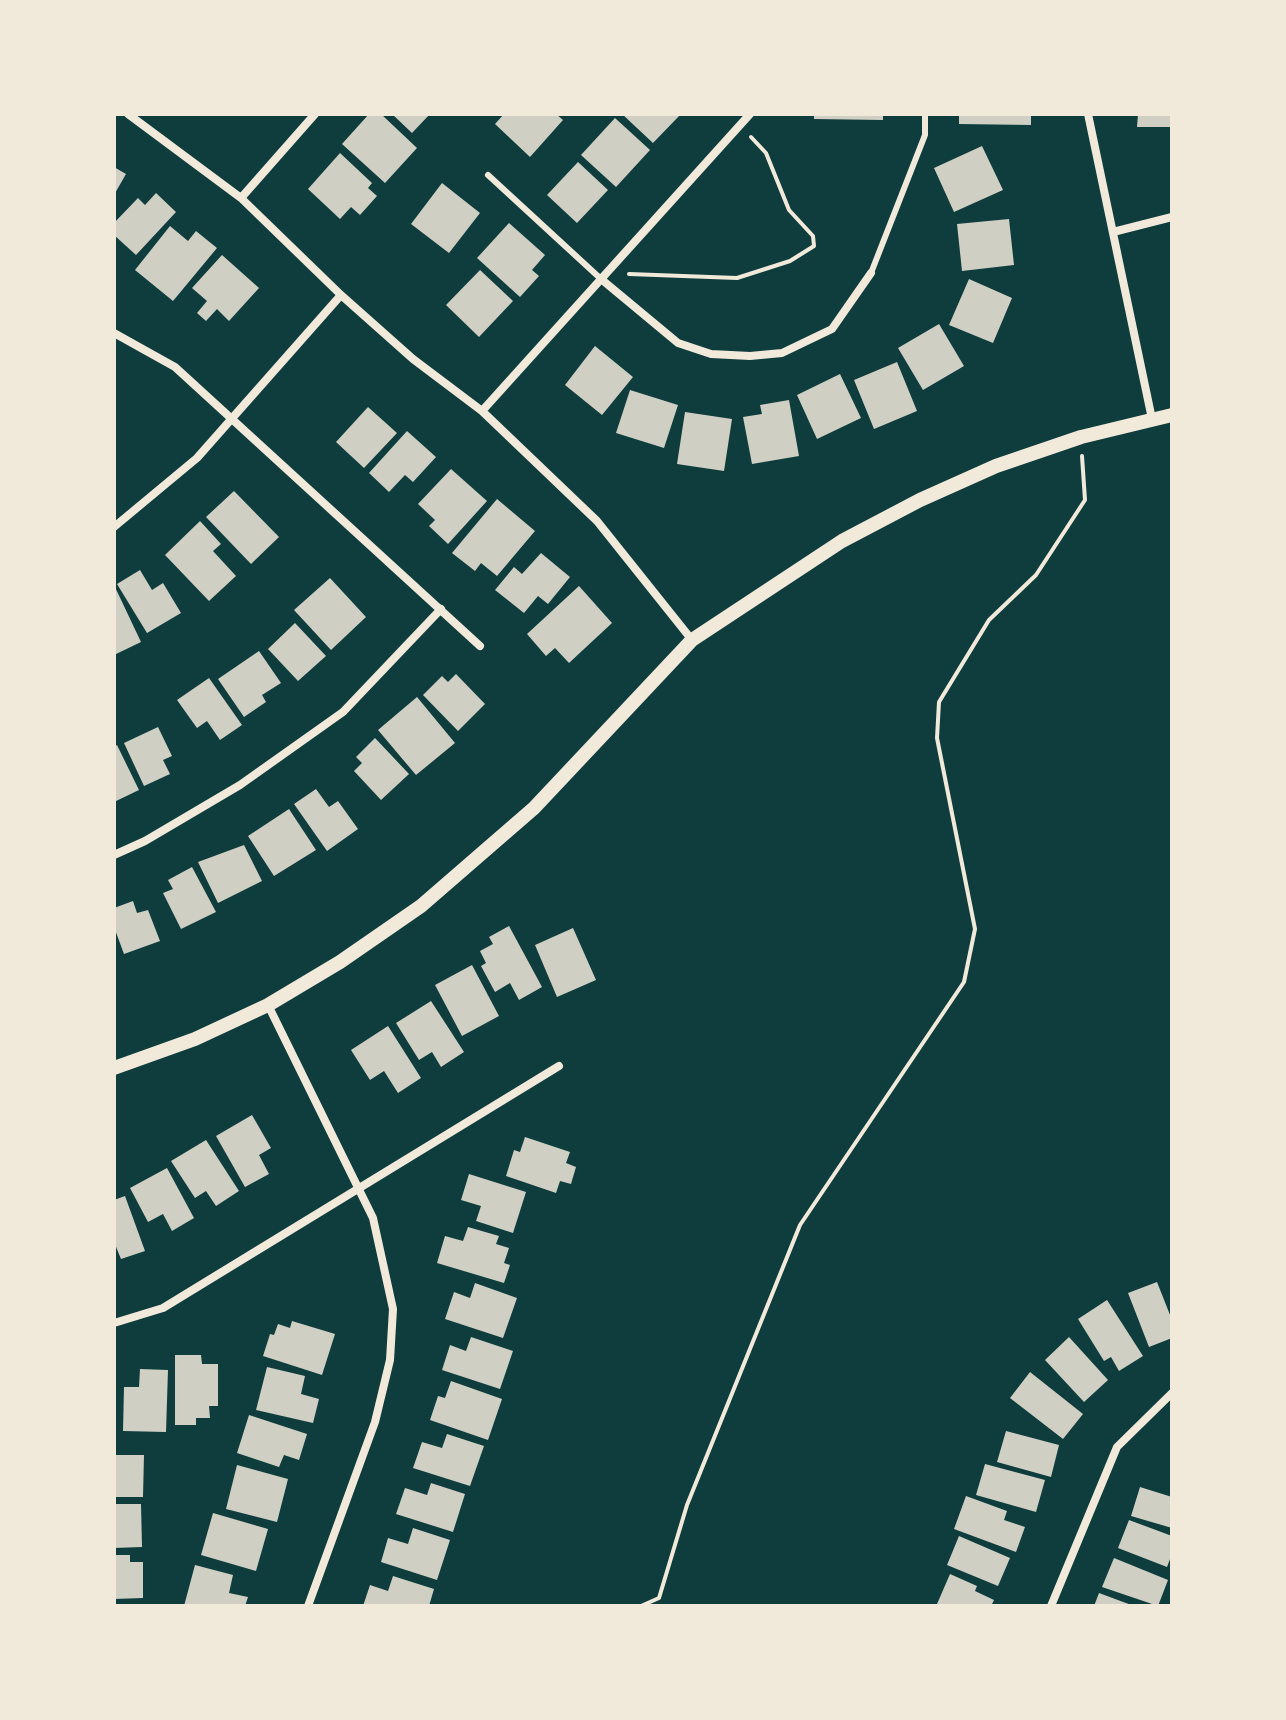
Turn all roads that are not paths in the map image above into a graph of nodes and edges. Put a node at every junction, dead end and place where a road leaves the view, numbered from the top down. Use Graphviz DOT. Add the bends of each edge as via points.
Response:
graph roads {
  1 [pos="128,114"];
  2 [pos="315,114"];
  3 [pos="750,114"];
  4 [pos="925,114"];
  5 [pos="1088,114"];
  6 [pos="488,175"];
  7 [pos="241,198"];
  8 [pos="1172,217"];
  9 [pos="1113,232"];
  10 [pos="871,273"];
  11 [pos="604,276"];
  12 [pos="341,295"];
  13 [pos="114,333"];
  14 [pos="482,411"];
  15 [pos="1172,415"];
  16 [pos="1152,419"];
  17 [pos="233,420"];
  18 [pos="114,527"];
  19 [pos="441,609"];
  20 [pos="692,640"];
  21 [pos="480,646"];
  22 [pos="114,855"];
  23 [pos="268,1005"];
  24 [pos="559,1066"];
  25 [pos="114,1068"];
  26 [pos="359,1188"];
  27 [pos="114,1323"];
  28 [pos="1172,1393"];
  29 [pos="308,1606"];
  30 [pos="1051,1606"];
  1 -- 7 [label="street"];
  2 -- 7 [label="street"];
  3 -- 11 [label="street"];
  4 -- 10 [label="lane" via="925,135"];
  5 -- 9 [label="street"];
  6 -- 11 [label="lane"];
  7 -- 12 [label="street"];
  8 -- 9 [label="street"];
  9 -- 16 [label="street"];
  10 -- 11 [label="street" via="832,329 782,353 750,356 711,354 678,343"];
  11 -- 14 [label="street"];
  12 -- 14 [label="street"];
  12 -- 17 [label="street"];
  13 -- 17 [label="street" via="175,367"];
  14 -- 20 [label="street" via="597,521"];
  15 -- 16 [label="street"];
  16 -- 20 [label="street" via="996,466 920,500 842,541"];
  17 -- 18 [label="street" via="197,458"];
  17 -- 19 [label="street"];
  19 -- 21 [label="street"];
  19 -- 22 [label="street" via="343,712 240,785"];
  20 -- 23 [label="street" via="534,808 432,896 340,962"];
  23 -- 25 [label="street"];
  23 -- 26 [label="street"];
  24 -- 26 [label="street"];
  26 -- 27 [label="street" via="163,1308"];
  26 -- 29 [label="street" via="386,1264 393,1309 390,1360 375,1422"];
  28 -- 30 [label="street" via="1117,1447"];
}
